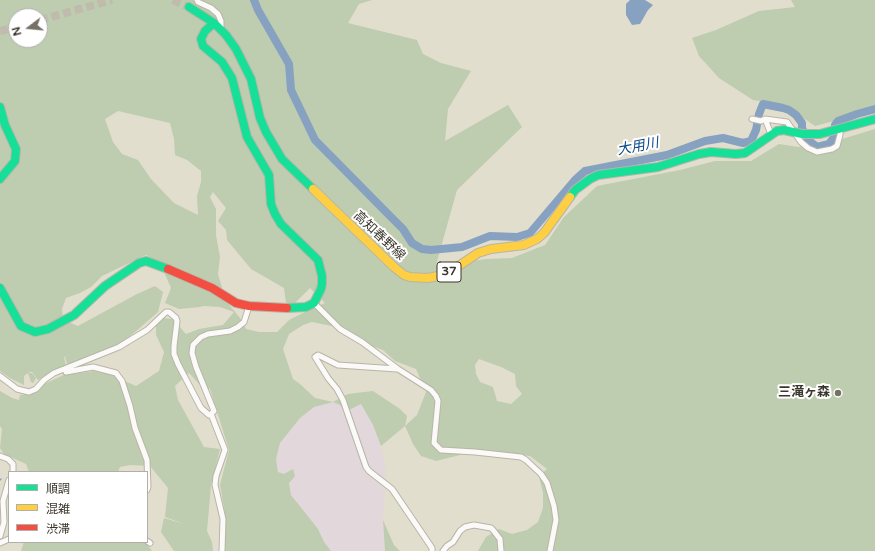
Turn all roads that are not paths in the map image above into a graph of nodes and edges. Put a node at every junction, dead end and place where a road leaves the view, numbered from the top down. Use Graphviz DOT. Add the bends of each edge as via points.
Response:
graph roads {
  1 [pos="197,0"];
  2 [pos="189,7"];
  3 [pos="217,26"];
  4 [pos="0,107"];
  5 [pos="875,118"];
  6 [pos="752,119"];
  7 [pos="763,120"];
  8 [pos="836,129"];
  9 [pos="802,133"];
  10 [pos="771,134"];
  11 [pos="0,179"];
  12 [pos="0,288"];
  13 [pos="314,303"];
  14 [pos="249,306"];
  15 [pos="398,369"];
  16 [pos="0,376"];
  17 [pos="44,380"];
  18 [pos="211,414"];
  19 [pos="0,456"];
  20 [pos="13,471"];
  21 [pos="147,471"];
  22 [pos="8,484"];
  23 [pos="0,536"];
  24 [pos="222,551"];
  25 [pos="432,551"];
  26 [pos="443,551"];
  27 [pos="501,551"];
  28 [pos="550,551"];
  1 -- 3 [label="street" via="218,14 221,26"];
  2 -- 3 [label="main road, 高知春野線 / 37" via="200,12"];
  3 -- 10 [label="main road, 高知春野線 / 37" via="242,59 251,79 260,118 282,159 394,267 410,277 438,276 478,253 524,245 537,239 575,190 590,179 658,167 698,154 745,153"];
  3 -- 13 [label="main road" via="205,31 201,39 203,46 222,62 232,78 247,136 269,175 271,204 275,214 281,224 318,260 322,284"];
  4 -- 11 [label="main road" via="16,149 16,156 15,162"];
  5 -- 8 [label="main road"];
  6 -- 7 [label="street"];
  7 -- 9 [label="street" via="787,122"];
  7 -- 10 [label="street"];
  8 -- 9 [label="main road" via="820,134"];
  8 -- 9 [label="street" via="840,136 837,146 832,150 818,152 801,142"];
  9 -- 10 [label="main road" via="784,130"];
  12 -- 14 [label="main road" via="22,326 35,332 48,329 74,315 105,286 146,261 220,292 236,303"];
  13 -- 14 [label="main road" via="290,308"];
  13 -- 15 [label="street" via="340,329"];
  14 -- 18 [label="street" via="244,322 238,328 208,334 193,345 192,353 196,367 214,411"];
  15 -- 25 [label="street" via="338,365 318,355 315,357 343,400 369,471 392,489"];
  15 -- 28 [label="street" via="436,396 438,401 434,443 441,450 521,457 541,474 548,484 556,520"];
  16 -- 17 [label="street" via="17,389 29,392 36,389"];
  17 -- 18 [label="street" via="54,373 119,347 147,330 169,312 177,320 174,346 178,364 201,408"];
  17 -- 21 [label="street" via="69,371 93,367 116,373 122,381 147,460"];
  18 -- 24 [label="street" via="225,450 215,484 223,519"];
  19 -- 20 [label="street" via="13,464"];
  22 -- 23 [label="street" via="3,501 4,522"];
  26 -- 27 [label="street" via="460,531 474,524 493,530 500,539"];
}
